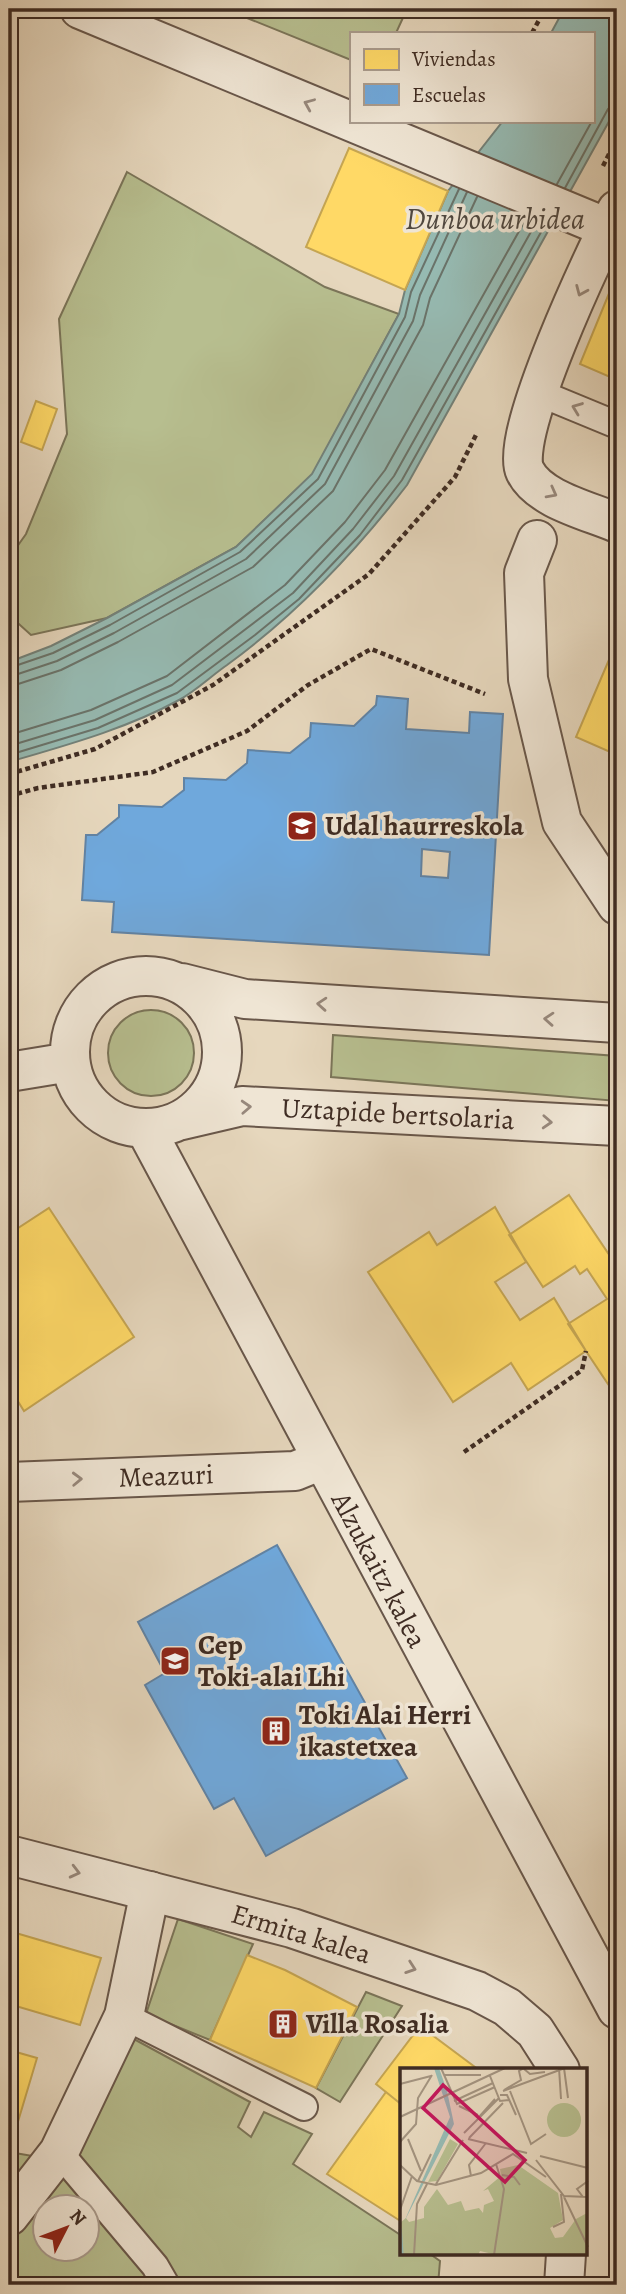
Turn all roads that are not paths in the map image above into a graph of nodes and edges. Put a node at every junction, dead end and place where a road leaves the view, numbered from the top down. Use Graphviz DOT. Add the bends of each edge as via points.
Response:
graph roads {
  1 [pos="80,9"];
  2 [pos="614,223"];
  3 [pos="537,392"];
  4 [pos="617,425"];
  5 [pos="617,523"];
  6 [pos="537,540"];
  7 [pos="617,905"];
  8 [pos="182,983"];
  9 [pos="617,1023"];
  10 [pos="70,1062"];
  11 [pos="9,1072"];
  12 [pos="162,1125"];
  13 [pos="617,1126"];
  14 [pos="322,1460"];
  15 [pos="9,1482"];
  16 [pos="9,1855"];
  17 [pos="150,1891"];
  18 [pos="617,2009"];
  19 [pos="124,2016"];
  20 [pos="559,2068"];
  21 [pos="304,2107"];
  22 [pos="59,2152"];
  23 [pos="9,2216"];
  24 [pos="566,2256"];
  25 [pos="166,2285"];
  26 [pos="564,2285"];
  2 -- 1 [label="street, one-way" via="573,214"];
  2 -- 3 [label="street, one-way"];
  4 -- 3 [label="lane, one-way"];
  3 -- 5 [label="street, one-way" via="521,453 525,470 535,484 554,495"];
  6 -- 7 [label="street" via="524,573 528,679 562,822"];
  9 -- 8 [label="street, one-way" via="245,999"];
  8 -- 10 [label="street" via="159,976 135,976 112,983 92,997 78,1016"];
  8 -- 12 [label="street" via="215,1017 222,1065 207,1098"];
  10 -- 11 [label="street"];
  10 -- 12 [label="street" via="79,1087 96,1109 118,1123"];
  12 -- 13 [label="street, Uztapide bertsolaria, one-way" via="242,1106"];
  12 -- 14 [label="street, Alzukaitz kalea"];
  15 -- 14 [label="street, Meazuri, one-way" via="295,1471"];
  14 -- 18 [label="street, Alzukaitz kalea"];
  16 -- 17 [label="street, Ermita kalea, one-way"];
  17 -- 19 [label="street"];
  17 -- 20 [label="street, Ermita kalea, one-way" via="292,1928 477,1991 507,2007 535,2031"];
  19 -- 21 [label="lane"];
  19 -- 22 [label="street"];
  22 -- 23 [label="street"];
  22 -- 25 [label="lane"];
  24 -- 26 [label="street"];
}
